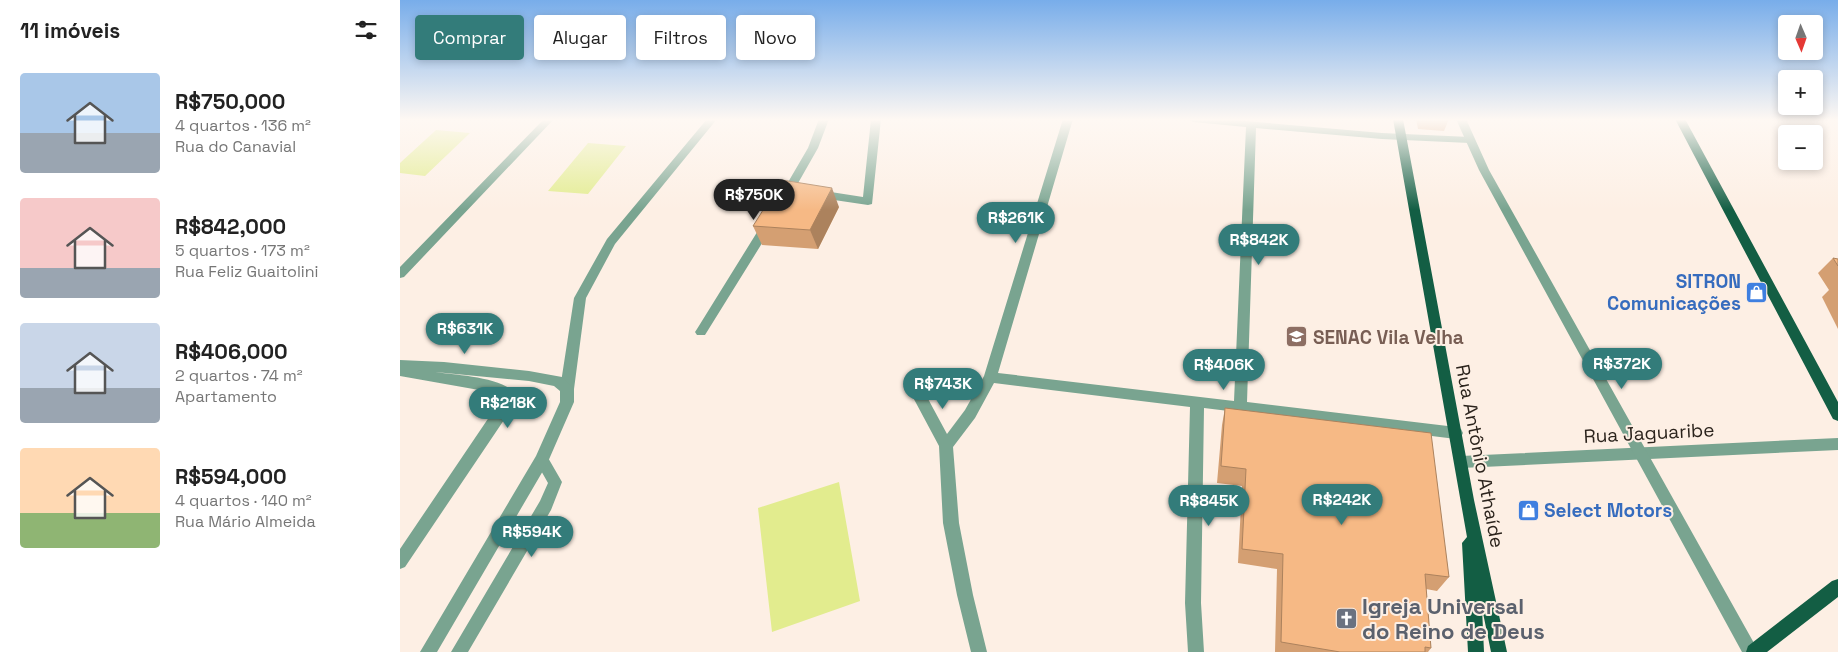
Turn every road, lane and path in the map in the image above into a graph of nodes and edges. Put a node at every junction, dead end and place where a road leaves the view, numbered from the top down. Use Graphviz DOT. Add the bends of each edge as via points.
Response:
graph roads {
  1 [pos="520,149"];
  2 [pos="687,149"];
  3 [pos="813,149"];
  4 [pos="873,149"];
  5 [pos="1059,149"];
  6 [pos="1249,149"];
  7 [pos="1403,149"];
  8 [pos="1474,149"];
  9 [pos="1696,149"];
  10 [pos="798,191"];
  11 [pos="400,274"];
  12 [pos="701,332"];
  13 [pos="400,365"];
  14 [pos="400,371"];
  15 [pos="990,377"];
  16 [pos="915,388"];
  17 [pos="567,389"];
  18 [pos="1197,402"];
  19 [pos="1240,407"];
  20 [pos="1838,415"];
  21 [pos="1456,433"];
  22 [pos="1838,444"];
  23 [pos="946,446"];
  24 [pos="1641,453"];
  25 [pos="542,460"];
  26 [pos="1461,462"];
  27 [pos="1467,500"];
  28 [pos="400,562"];
  29 [pos="1838,587"];
  30 [pos="428,652"];
  31 [pos="459,652"];
  32 [pos="979,652"];
  33 [pos="1196,652"];
  34 [pos="1476,652"];
  35 [pos="1499,652"];
  36 [pos="1752,652"];
  1 -- 11 [label="street"];
  2 -- 17 [label="street" via="611,242 580,298"];
  3 -- 10 [label="street"];
  4 -- 10 [label="street" via="868,201"];
  5 -- 15 [label="street"];
  6 -- 19 [label="street"];
  7 -- 21 [label="main road, Rua Antônio Athaíde"];
  8 -- 24 [label="street"];
  9 -- 20 [label="main road"];
  10 -- 12 [label="street" via="776,211"];
  13 -- 17 [label="street" via="528,376 557,381"];
  14 -- 28 [label="street" via="499,388 510,396"];
  15 -- 18 [label="street"];
  15 -- 23 [label="street" via="970,414"];
  16 -- 23 [label="street"];
  17 -- 25 [label="street" via="567,402"];
  18 -- 19 [label="street"];
  18 -- 33 [label="street" via="1193,603"];
  19 -- 21 [label="street"];
  21 -- 26 [label="main road, Rua Antônio Athaíde"];
  22 -- 24 [label="street, Rua Jaguaribe"];
  23 -- 32 [label="street" via="951,523"];
  24 -- 26 [label="street, Rua Jaguaribe"];
  24 -- 36 [label="street"];
  25 -- 30 [label="street"];
  25 -- 31 [label="street" via="555,482 546,505"];
  26 -- 27 [label="main road, Rua Antônio Athaíde"];
  27 -- 34 [label="main road"];
  27 -- 35 [label="main road, Rua Antônio Athaíde"];
  29 -- 36 [label="main road"];
}
